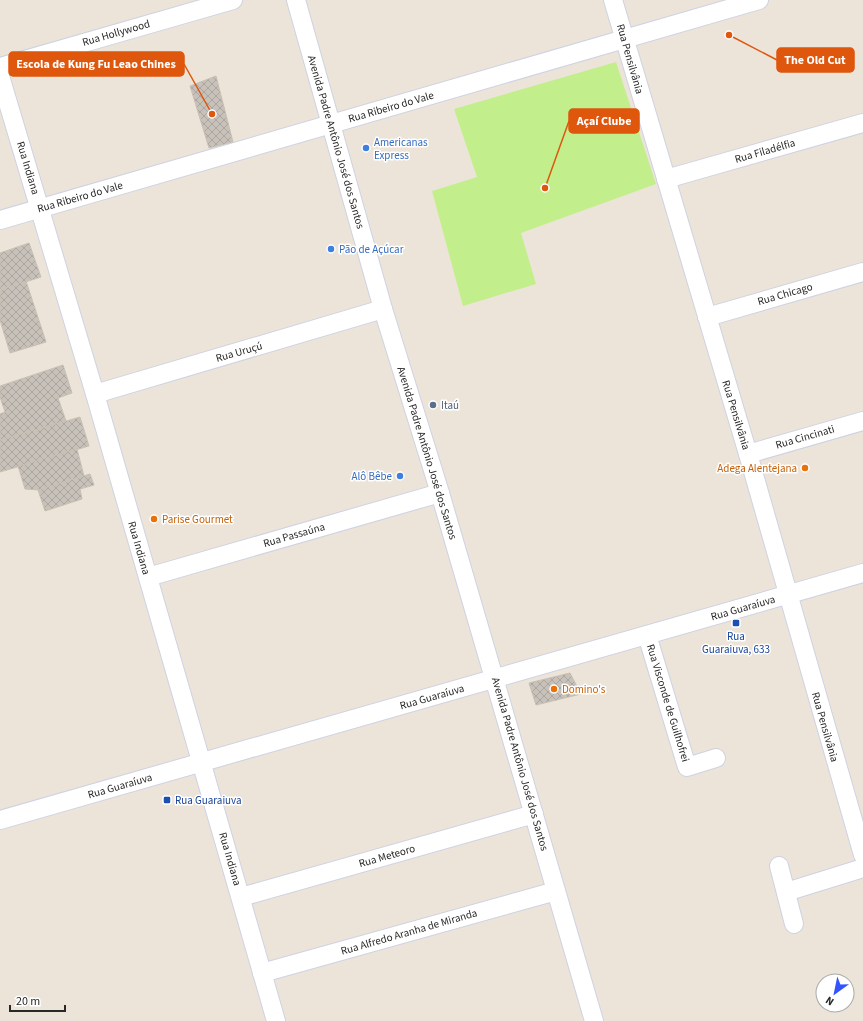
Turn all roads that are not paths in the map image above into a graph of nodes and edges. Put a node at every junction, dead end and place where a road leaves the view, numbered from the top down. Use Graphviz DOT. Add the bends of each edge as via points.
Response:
graph roads {
  1 [pos="233,0"];
  2 [pos="296,0"];
  3 [pos="613,0"];
  4 [pos="759,0"];
  5 [pos="624,39"];
  6 [pos="0,67"];
  7 [pos="0,76"];
  8 [pos="863,123"];
  9 [pos="331,124"];
  10 [pos="666,180"];
  11 [pos="40,209"];
  12 [pos="0,220"];
  13 [pos="863,272"];
  14 [pos="383,310"];
  15 [pos="707,317"];
  16 [pos="95,394"];
  17 [pos="863,421"];
  18 [pos="748,454"];
  19 [pos="440,492"];
  20 [pos="863,573"];
  21 [pos="148,577"];
  22 [pos="787,595"];
  23 [pos="647,635"];
  24 [pos="495,679"];
  25 [pos="716,758"];
  26 [pos="201,763"];
  27 [pos="534,814"];
  28 [pos="0,820"];
  29 [pos="861,845"];
  30 [pos="779,866"];
  31 [pos="863,868"];
  32 [pos="556,891"];
  33 [pos="786,892"];
  34 [pos="241,897"];
  35 [pos="794,924"];
  36 [pos="262,973"];
  37 [pos="276,1021"];
  38 [pos="594,1021"];
  1 -- 6 [label="street, Rua Hollywood"];
  2 -- 9 [label="street, Avenida Padre Antônio José dos Santos"];
  3 -- 5 [label="street, Rua Pensilvânia"];
  4 -- 5 [label="street, Rua Ribeiro do Vale"];
  5 -- 9 [label="street, Rua Ribeiro do Vale"];
  5 -- 10 [label="street, Rua Pensilvânia"];
  7 -- 11 [label="street, Rua Indiana"];
  8 -- 10 [label="street, Rua Filadélfia"];
  9 -- 11 [label="street, Rua Ribeiro do Vale"];
  9 -- 14 [label="street, Avenida Padre Antônio José dos Santos"];
  10 -- 15 [label="street, Rua Pensilvânia"];
  11 -- 12 [label="street, Rua Ribeiro do Vale"];
  11 -- 16 [label="street, Rua Indiana"];
  13 -- 15 [label="street, Rua Chicago"];
  14 -- 16 [label="street, Rua Uruçú"];
  14 -- 19 [label="street, Avenida Padre Antônio José dos Santos"];
  15 -- 18 [label="street, Rua Pensilvânia"];
  16 -- 21 [label="street, Rua Indiana"];
  17 -- 18 [label="street, Rua Cincinati"];
  18 -- 22 [label="street, Rua Pensilvânia"];
  19 -- 21 [label="street, Rua Passaúna"];
  19 -- 24 [label="street, Avenida Padre Antônio José dos Santos"];
  20 -- 22 [label="street, Rua Guaraíuva"];
  21 -- 26 [label="street, Rua Indiana"];
  22 -- 23 [label="street, Rua Guaraíuva"];
  22 -- 29 [label="street, Rua Pensilvânia"];
  23 -- 24 [label="street, Rua Guaraíuva"];
  23 -- 25 [label="street, Rua Visconde de Guilhofrei" via="687,767"];
  24 -- 26 [label="street, Rua Guaraíuva"];
  24 -- 27 [label="street, Avenida Padre Antônio José dos Santos"];
  26 -- 28 [label="street, Rua Guaraíuva"];
  26 -- 34 [label="street, Rua Indiana"];
  27 -- 32 [label="street, Avenida Padre Antônio José dos Santos"];
  27 -- 34 [label="street, Rua Meteoro"];
  30 -- 33 [label="street"];
  31 -- 33 [label="street"];
  32 -- 36 [label="street, Rua Alfredo Aranha de Miranda"];
  32 -- 38 [label="street, Avenida Padre Antônio José dos Santos"];
  33 -- 35 [label="street"];
  34 -- 36 [label="street, Rua Indiana"];
  36 -- 37 [label="street, Rua Indiana"];
}
